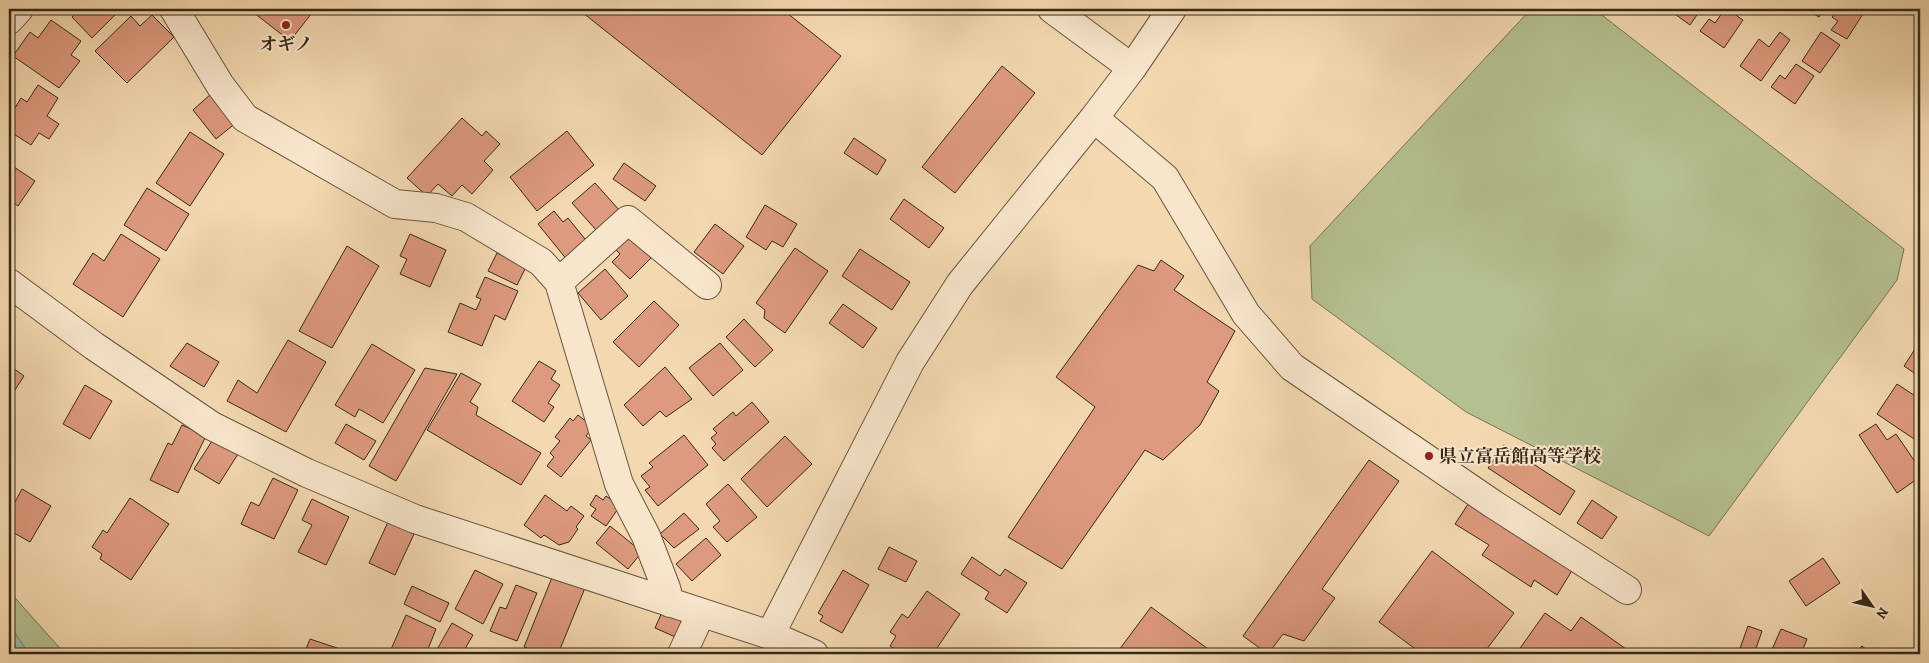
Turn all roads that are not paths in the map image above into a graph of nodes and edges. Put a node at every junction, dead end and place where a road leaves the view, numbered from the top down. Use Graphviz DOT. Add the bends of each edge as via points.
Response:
graph roads {
  1 [pos="19,9"];
  2 [pos="174,9"];
  3 [pos="1052,9"];
  4 [pos="1172,9"];
  5 [pos="9,20"];
  6 [pos="1132,68"];
  7 [pos="1094,118"];
  8 [pos="559,282"];
  9 [pos="9,283"];
  10 [pos="707,285"];
  11 [pos="1627,590"];
  12 [pos="670,603"];
  13 [pos="701,613"];
  14 [pos="770,635"];
  15 [pos="682,654"];
  16 [pos="814,654"];
  1 -- 5 [label="street"];
  2 -- 8 [label="street" via="220,85 246,118 396,204 436,208 466,217 541,262"];
  3 -- 6 [label="street"];
  4 -- 6 [label="street"];
  6 -- 7 [label="street"];
  7 -- 11 [label="street" via="1165,178 1246,314 1292,367 1493,504"];
  7 -- 14 [label="street" via="960,284 910,362"];
  8 -- 10 [label="street" via="628,220"];
  8 -- 12 [label="street" via="619,484 646,536"];
  9 -- 12 [label="street" via="94,346 212,426 307,473 415,520"];
  12 -- 13 [label="street"];
  13 -- 14 [label="street"];
  13 -- 15 [label="street"];
  14 -- 16 [label="street"];
}
